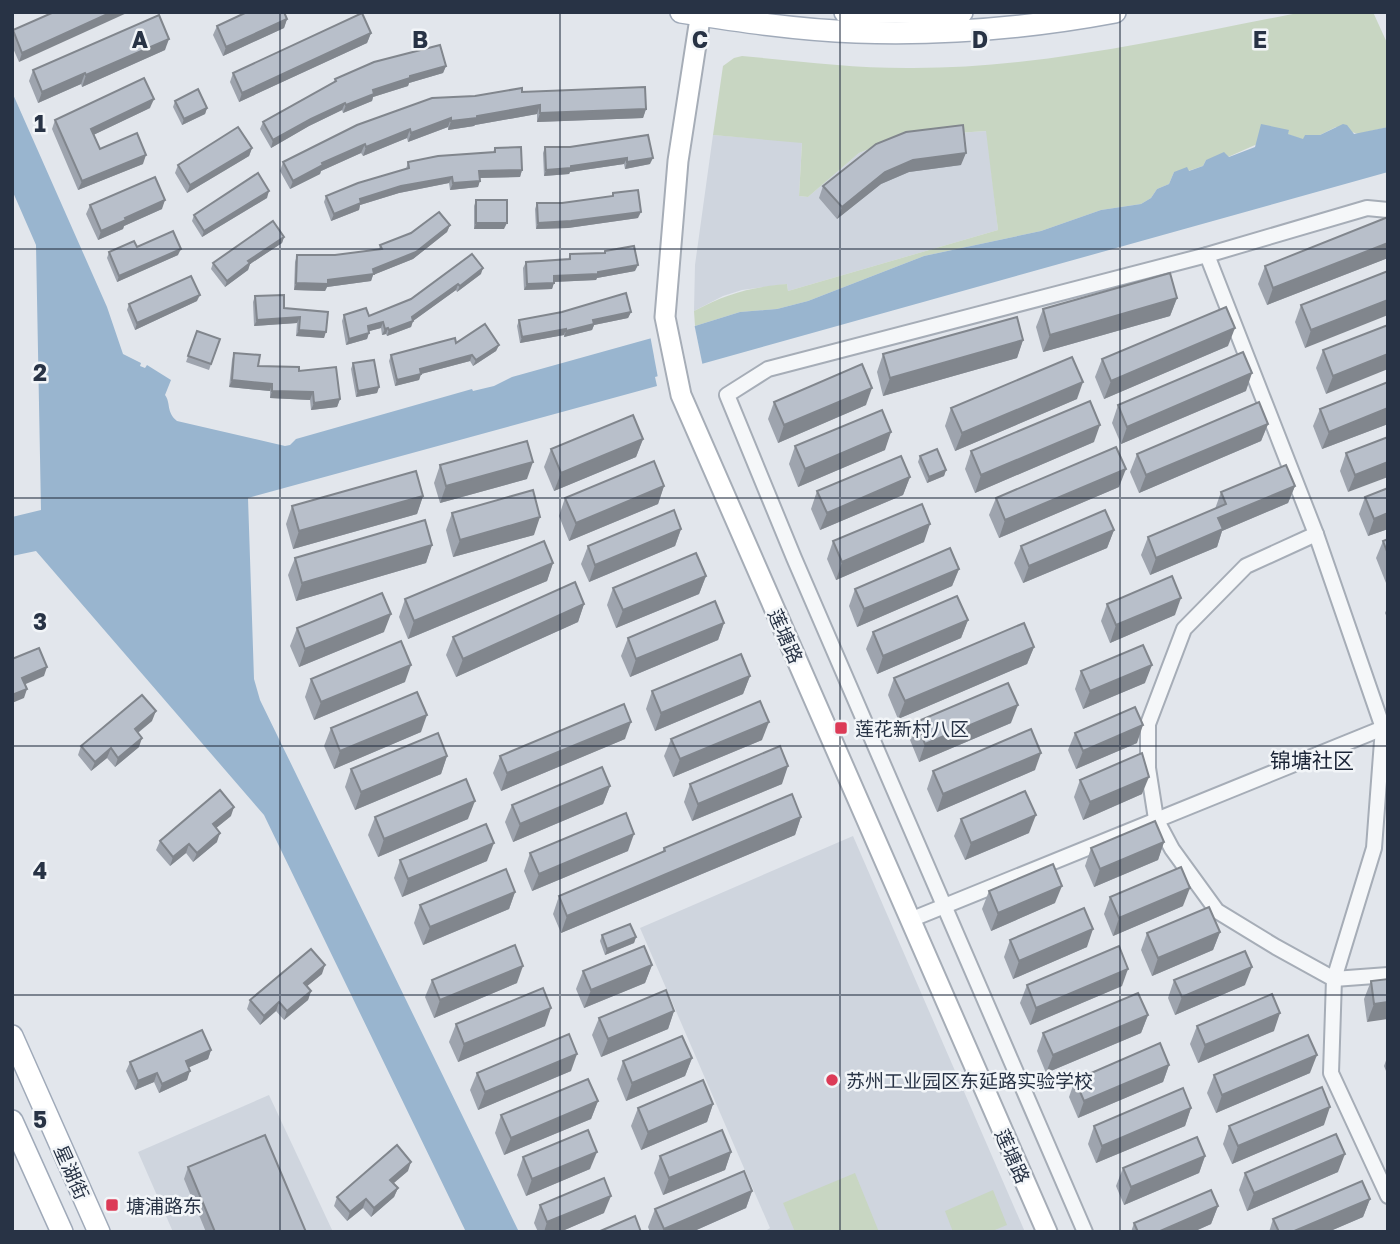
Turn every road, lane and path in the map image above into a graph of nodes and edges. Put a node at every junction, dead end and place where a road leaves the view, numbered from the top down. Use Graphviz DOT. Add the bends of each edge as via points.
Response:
graph roads {
  1 [pos="845,12"];
  2 [pos="962,12"];
  3 [pos="1115,12"];
  4 [pos="694,13"];
  5 [pos="1388,210"];
  6 [pos="1207,256"];
  7 [pos="1316,534"];
  8 [pos="1386,727"];
  9 [pos="1156,819"];
  10 [pos="944,906"];
  11 [pos="910,920"];
  12 [pos="1388,975"];
  13 [pos="1334,979"];
  14 [pos="12,1036"];
  15 [pos="12,1121"];
  16 [pos="1388,1196"];
  17 [pos="62,1232"];
  18 [pos="99,1232"];
  19 [pos="1046,1232"];
  20 [pos="1085,1232"];
  1 -- 2 [label="main road"];
  3 -- 4 [label="main road" via="947,32 855,32"];
  4 -- 11 [label="street, 莲塘路" via="665,317 681,396"];
  5 -- 6 [label="street" via="1367,208"];
  6 -- 7 [label="street"];
  6 -- 10 [label="street" via="768,369 727,395"];
  7 -- 8 [label="street"];
  7 -- 9 [label="street" via="1246,566 1184,628 1148,724 1148,768"];
  8 -- 9 [label="street"];
  8 -- 13 [label="street" via="1374,848"];
  9 -- 10 [label="street"];
  9 -- 13 [label="street" via="1217,911"];
  10 -- 11 [label="street"];
  10 -- 20 [label="street"];
  11 -- 19 [label="street, 莲塘路"];
  12 -- 13 [label="street"];
  13 -- 16 [label="street" via="1331,1073"];
  14 -- 18 [label="main road, 星湖街"];
  15 -- 17 [label="main road, 星湖街"];
}
